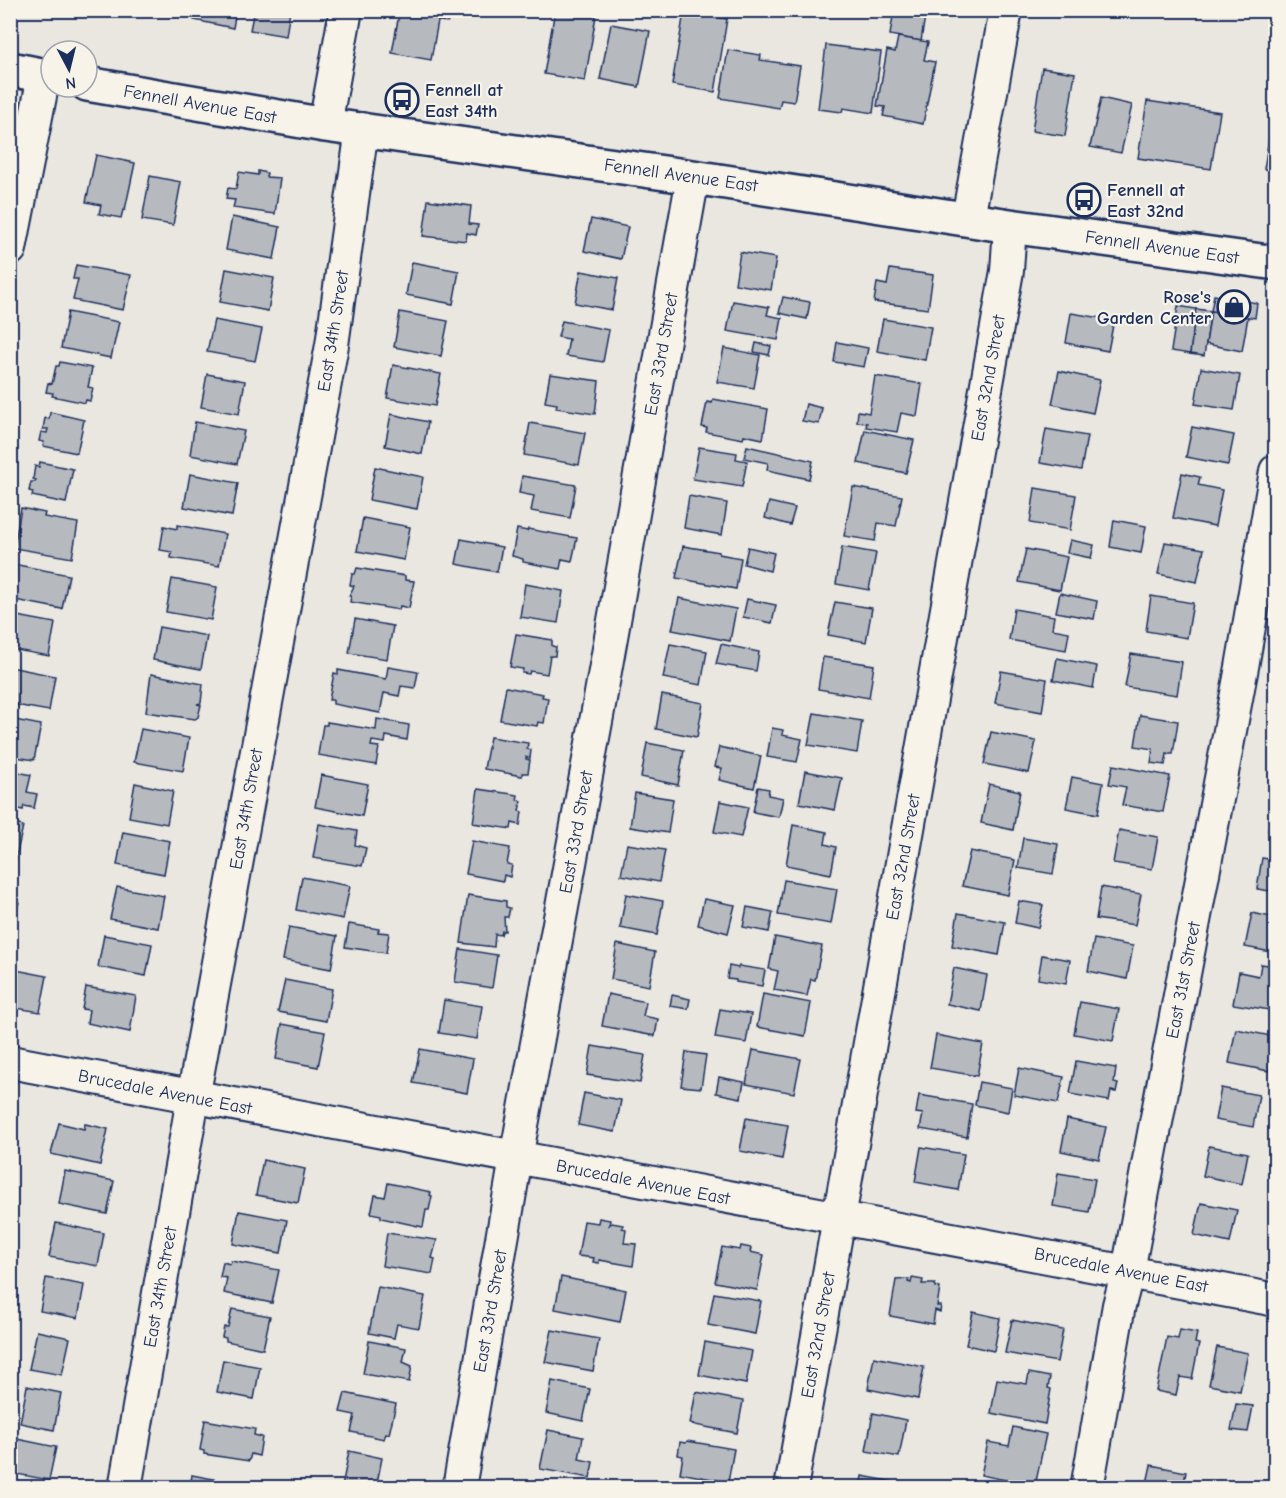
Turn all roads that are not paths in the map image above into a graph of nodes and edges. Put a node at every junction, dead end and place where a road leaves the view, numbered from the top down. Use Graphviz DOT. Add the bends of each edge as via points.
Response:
graph roads {
  1 [pos="346,10"];
  2 [pos="1006,10"];
  3 [pos="10,69"];
  4 [pos="39,75"];
  5 [pos="99,86"];
  6 [pos="43,99"];
  7 [pos="325,125"];
  8 [pos="362,129"];
  9 [pos="693,177"];
  10 [pos="968,218"];
  11 [pos="1010,226"];
  12 [pos="10,249"];
  13 [pos="1275,263"];
  14 [pos="1275,471"];
  15 [pos="10,1062"];
  16 [pos="193,1098"];
  17 [pos="516,1158"];
  18 [pos="839,1219"];
  19 [pos="1128,1271"];
  20 [pos="1275,1300"];
  21 [pos="124,1488"];
  22 [pos="459,1488"];
  23 [pos="791,1488"];
  24 [pos="1087,1488"];
  1 -- 7 [label="street"];
  2 -- 10 [label="street"];
  3 -- 4 [label="main road"];
  5 -- 7 [label="main road, Fennell Avenue East"];
  6 -- 12 [label="street"];
  7 -- 8 [label="main road, Fennell Avenue East"];
  8 -- 9 [label="main road, Fennell Avenue East"];
  8 -- 16 [label="street, East 34th Street" via="332,345"];
  9 -- 10 [label="main road, Fennell Avenue East"];
  9 -- 17 [label="street, East 33rd Street"];
  10 -- 11 [label="main road, Fennell Avenue East"];
  11 -- 13 [label="main road, Fennell Avenue East"];
  11 -- 18 [label="street, East 32nd Street" via="1005,283"];
  14 -- 19 [label="street, East 31st Street" via="1240,679"];
  15 -- 16 [label="street, Brucedale Avenue East"];
  16 -- 17 [label="street, Brucedale Avenue East"];
  16 -- 21 [label="street, East 34th Street"];
  17 -- 18 [label="street, Brucedale Avenue East"];
  17 -- 22 [label="street, East 33rd Street"];
  18 -- 19 [label="street, Brucedale Avenue East"];
  18 -- 23 [label="street, East 32nd Street"];
  19 -- 20 [label="street, Brucedale Avenue East"];
  19 -- 24 [label="street, East 31st Street"];
}
